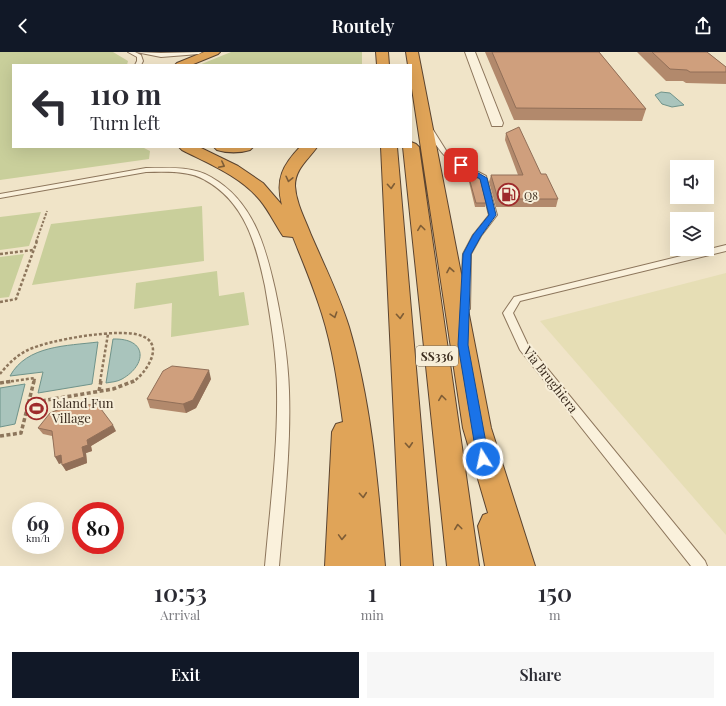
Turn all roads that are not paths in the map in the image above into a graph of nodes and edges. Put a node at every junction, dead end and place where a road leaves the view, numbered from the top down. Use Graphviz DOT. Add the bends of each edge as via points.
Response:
graph roads {
  1 [pos="131,52"];
  2 [pos="139,52"];
  3 [pos="199,52"];
  4 [pos="214,52"];
  5 [pos="382,52"];
  6 [pos="412,52"];
  7 [pos="470,52"];
  8 [pos="138,64"];
  9 [pos="184,64"];
  10 [pos="383,64"];
  11 [pos="423,117"];
  12 [pos="496,123"];
  13 [pos="189,148"];
  14 [pos="308,148"];
  15 [pos="389,148"];
  16 [pos="410,148"];
  17 [pos="0,196"];
  18 [pos="726,248"];
  19 [pos="320,279"];
  20 [pos="463,345"];
  21 [pos="351,387"];
  22 [pos="477,428"];
  23 [pos="272,566"];
  24 [pos="341,566"];
  25 [pos="369,566"];
  26 [pos="417,566"];
  27 [pos="463,566"];
  28 [pos="502,566"];
  29 [pos="519,566"];
  30 [pos="700,566"];
  1 -- 8 [label="lane" via="138,56"];
  2 -- 3 [label="lane" via="179,55"];
  4 -- 9 [label="highway"];
  5 -- 10 [label="highway"];
  6 -- 11 [label="highway"];
  7 -- 12 [label="street"];
  20 -- 11 [label="highway, one-way"];
  11 -- 20 [label="lane" via="445,154 483,178 493,215 477,235 467,254"];
  13 -- 19 [label="highway, one-way" via="232,170 257,187 274,206"];
  14 -- 19 [label="highway, one-way" via="293,166 287,184 289,203"];
  15 -- 26 [label="highway, SS336, one-way"];
  27 -- 16 [label="highway, SS336, one-way"];
  17 -- 23 [label="lane" via="139,171 170,170 207,177 225,190 242,208 262,249 276,318 283,387 280,473"];
  18 -- 30 [label="lane, Via Brughiera" via="517,299 508,313 524,347"];
  19 -- 21 [label="highway, one-way" via="340,337"];
  20 -- 22 [label="highway"];
  21 -- 24 [label="highway, one-way" via="345,446"];
  21 -- 25 [label="highway, one-way"];
  22 -- 28 [label="highway"];
  22 -- 29 [label="highway"];
}
